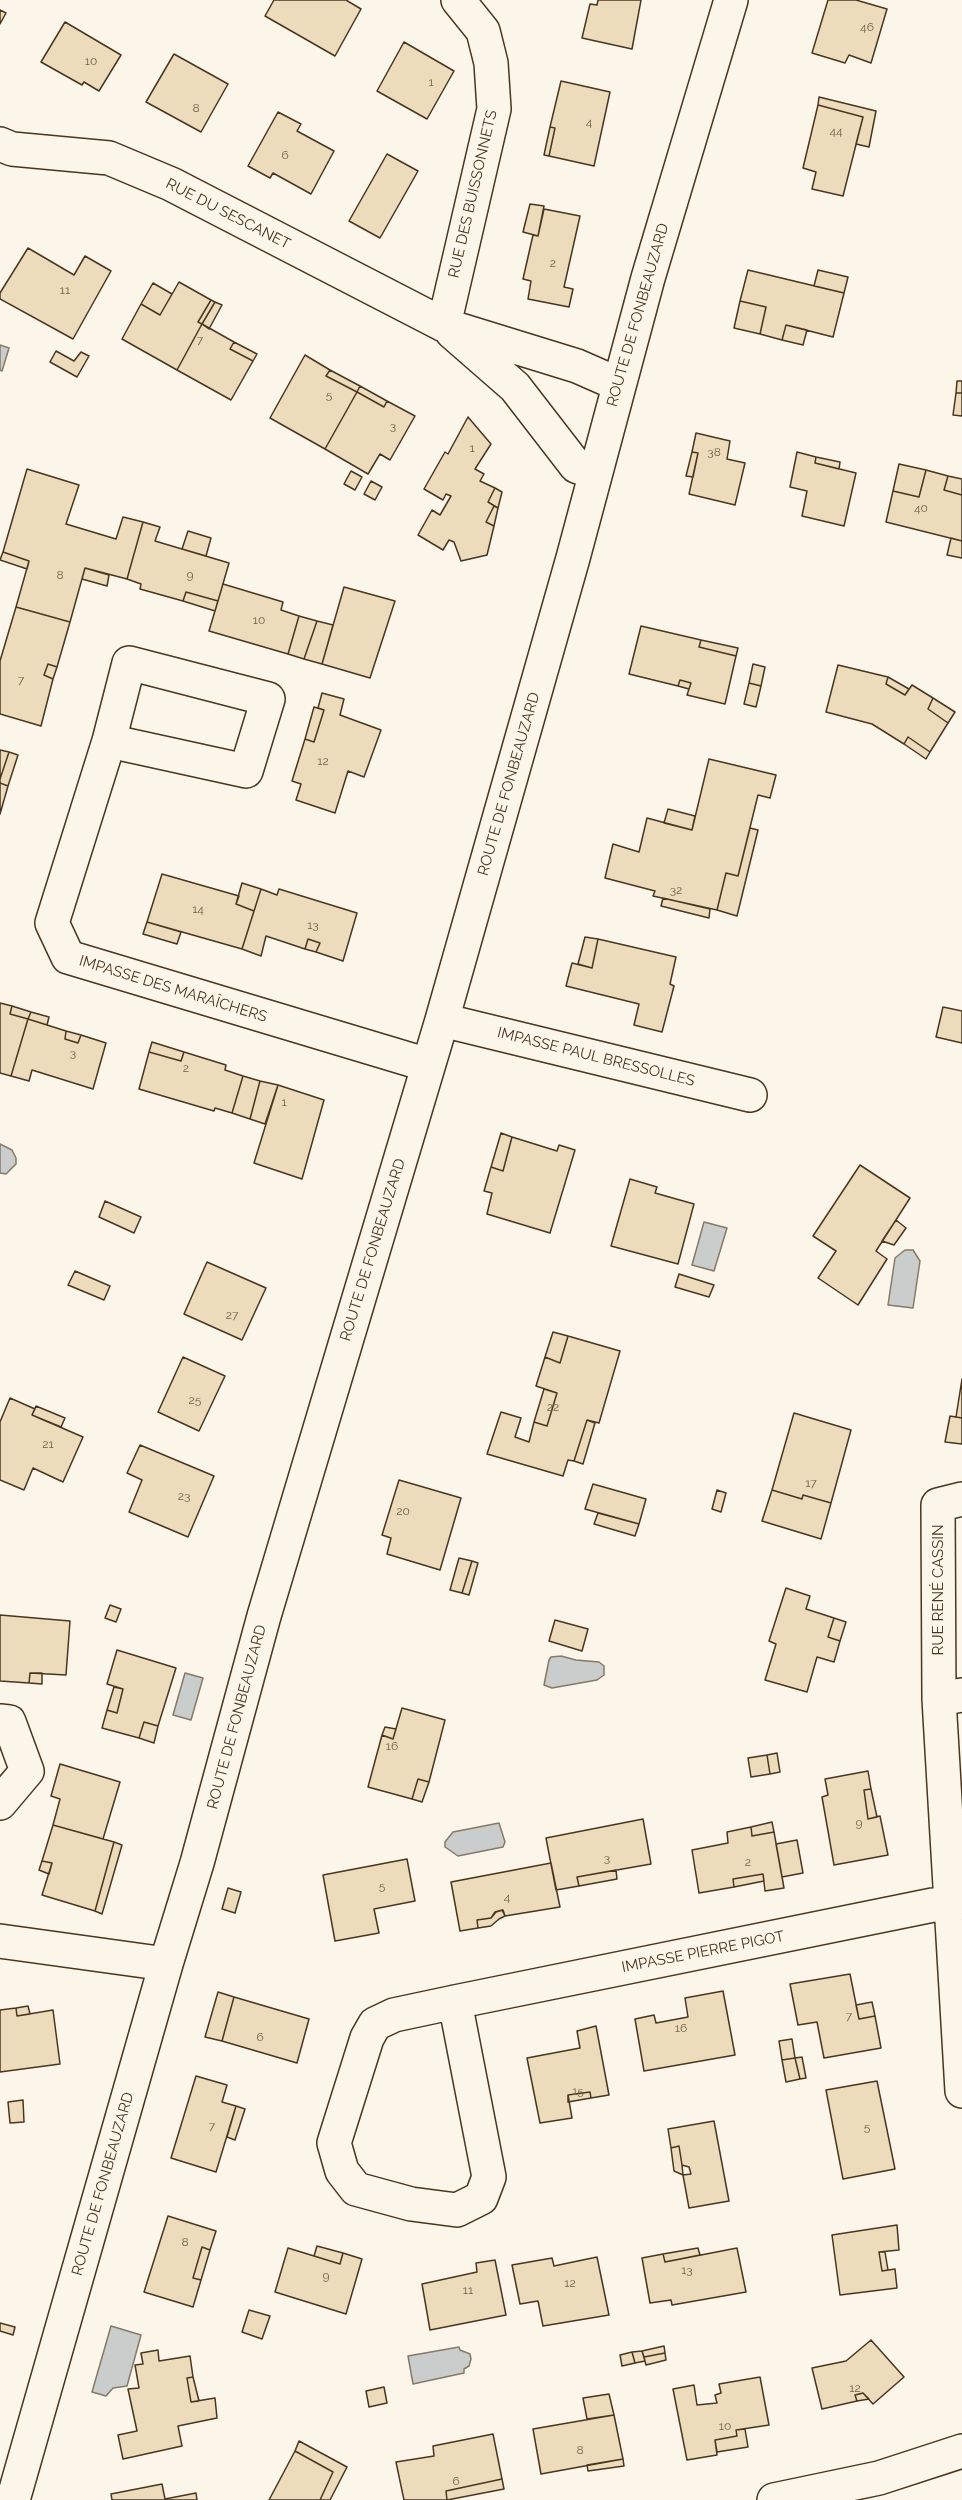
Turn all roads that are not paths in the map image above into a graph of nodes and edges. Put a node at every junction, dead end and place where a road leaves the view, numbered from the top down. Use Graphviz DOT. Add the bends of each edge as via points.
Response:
graph roads {
  1 [pos="458,0"];
  2 [pos="731,0"];
  3 [pos="0,144"];
  4 [pos="444,325"];
  5 [pos="618,384"];
  6 [pos="595,473"];
  7 [pos="109,741"];
  8 [pos="442,1020"];
  9 [pos="428,1065"];
  10 [pos="750,1095"];
  11 [pos="962,1499"];
  12 [pos="950,1697"];
  13 [pos="0,1721"];
  14 [pos="0,1803"];
  15 [pos="952,1906"];
  16 [pos="0,1941"];
  17 [pos="166,1964"];
  18 [pos="455,2002"];
  19 [pos="962,2091"];
  20 [pos="962,2451"];
  21 [pos="880,2489"];
  22 [pos="13,2500"];
  23 [pos="774,2500"];
  1 -- 4 [label="street, RUE DES BUISSONNETS" via="483,31 491,63 494,109"];
  2 -- 5 [label="street, ROUTE DE FONBEAUZARD"];
  3 -- 4 [label="street, RUE DU SESCANET" via="12,149 110,158 171,184"];
  4 -- 5 [label="street, RUE DU SESCANET" via="577,366"];
  4 -- 6 [label="street, RUE DU SESCANET" via="515,387 576,466"];
  5 -- 6 [label="street, ROUTE DE FONBEAUZARD"];
  6 -- 8 [label="street, ROUTE DE FONBEAUZARD"];
  7 -- 7 [label="street, IMPASSE DES MARAÎCHERS" via="246,771 268,699 129,663"];
  7 -- 9 [label="street, IMPASSE DES MARAÎCHERS" via="52,923 69,957"];
  8 -- 9 [label="street, ROUTE DE FONBEAUZARD"];
  8 -- 10 [label="street, IMPASSE PAUL BRESSOLLES"];
  9 -- 17 [label="street, ROUTE DE FONBEAUZARD" via="264,1616"];
  11 -- 12 [label="street, RUE RENÉ CASSIN" via="938,1505"];
  12 -- 15 [label="street"];
  13 -- 14 [label="street" via="9,1722 27,1771"];
  15 -- 18 [label="street, IMPASSE PIERRE PIGOT" via="933,1905"];
  15 -- 19 [label="street"];
  16 -- 17 [label="street"];
  17 -- 22 [label="street, ROUTE DE FONBEAUZARD"];
  18 -- 18 [label="street, IMPASSE PIERRE PIGOT" via="394,2015 375,2024 367,2038 334,2143 342,2171 356,2189 411,2204 457,2210 481,2198 489,2177"];
  20 -- 21 [label="street"];
  21 -- 23 [label="street"];
}
